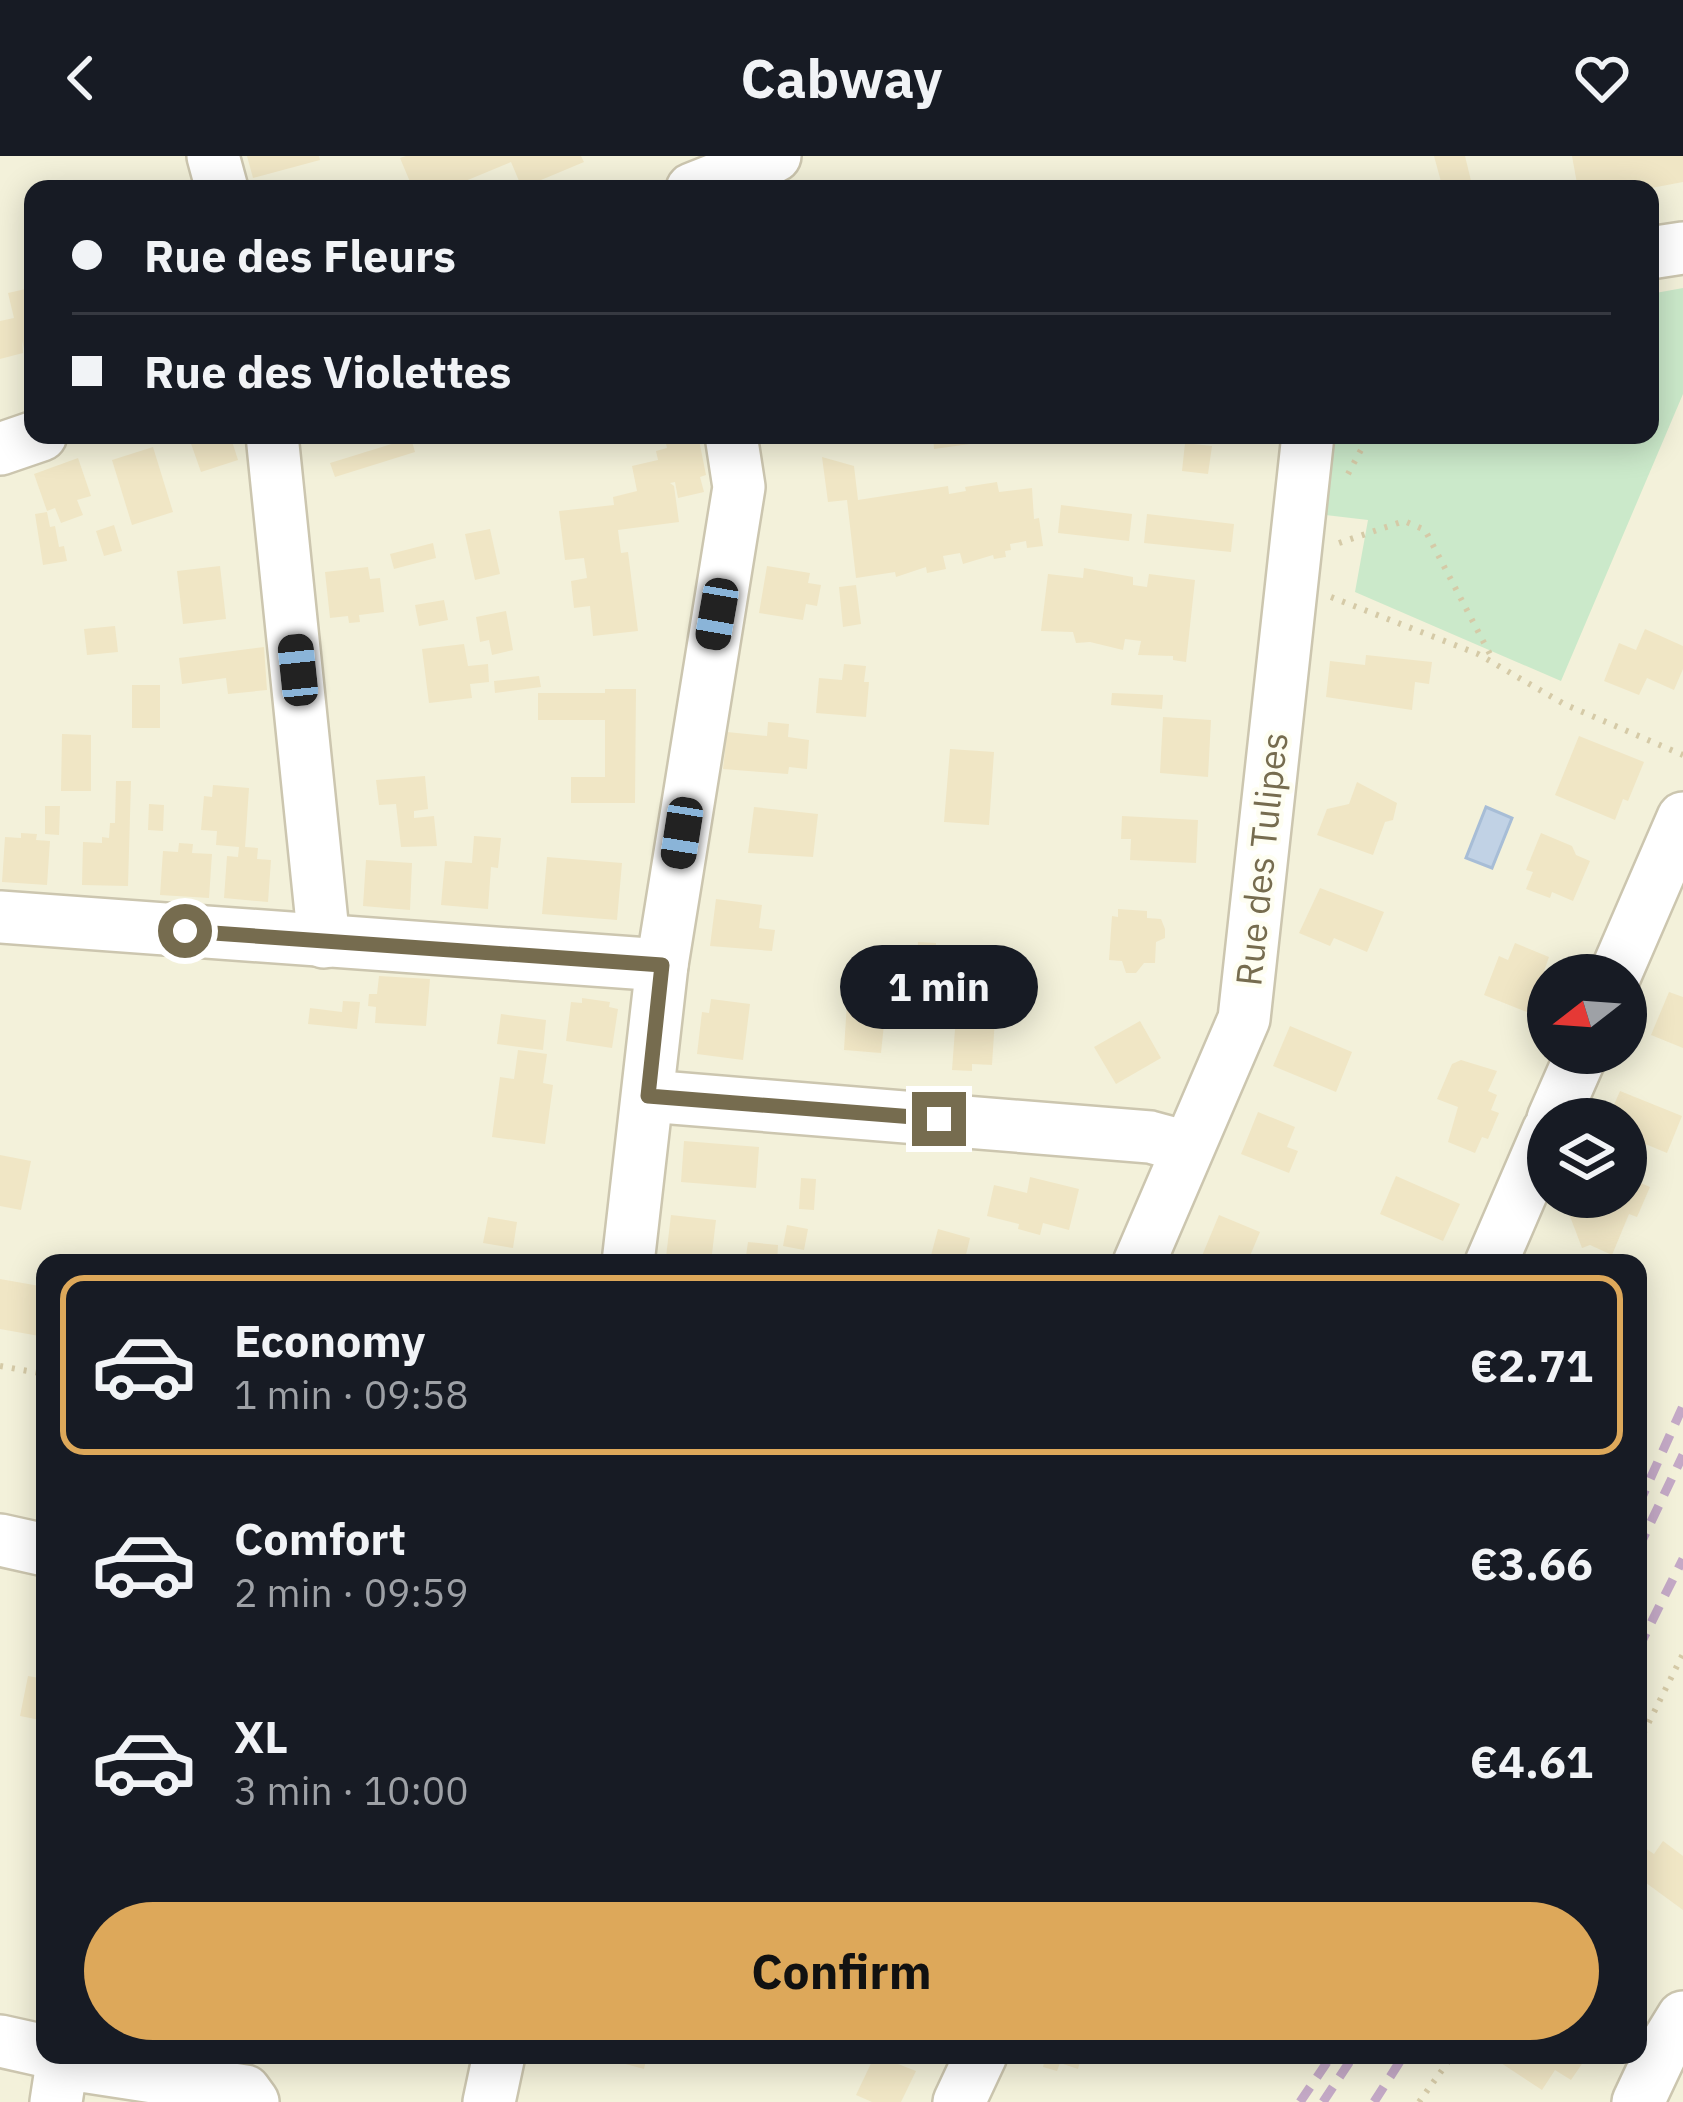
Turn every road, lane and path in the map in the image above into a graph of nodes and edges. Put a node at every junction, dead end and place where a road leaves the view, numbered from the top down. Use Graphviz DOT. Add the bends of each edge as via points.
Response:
graph roads {
  1 [pos="776,156"];
  2 [pos="715,180"];
  3 [pos="273,444"];
  4 [pos="732,444"];
  5 [pos="1308,444"];
  6 [pos="1365,444"];
  7 [pos="1342,485"];
  8 [pos="1305,570"];
  9 [pos="1495,663"];
  10 [pos="1683,755"];
  11 [pos="1683,818"];
  12 [pos="0,917"];
  13 [pos="324,942"];
  14 [pos="1625,954"];
  15 [pos="662,965"];
  16 [pos="648,1096"];
  17 [pos="1187,1147"];
  18 [pos="1527,1180"];
  19 [pos="629,1254"];
  20 [pos="1143,1254"];
  21 [pos="1495,1254"];
  22 [pos="0,1366"];
  23 [pos="36,1372"];
  24 [pos="0,1540"];
  25 [pos="36,1548"];
  26 [pos="1683,1654"];
  27 [pos="1647,1726"];
  28 [pos="1683,2017"];
  29 [pos="0,2041"];
  30 [pos="36,2059"];
  31 [pos="497,2064"];
  32 [pos="977,2064"];
  33 [pos="1446,2064"];
  34 [pos="54,2068"];
  35 [pos="253,2102"];
  36 [pos="489,2102"];
  37 [pos="959,2102"];
  38 [pos="1419,2102"];
  39 [pos="1639,2102"];
  1 -- 2 [label="street"];
  3 -- 13 [label="street"];
  4 -- 15 [label="street" via="739,487"];
  5 -- 8 [label="street, Rue des Tulipes"];
  6 -- 7 [label="path"];
  8 -- 9 [label="path"];
  8 -- 9 [label="path" via="1323,549 1405,521 1425,530"];
  8 -- 17 [label="street, Rue des Tulipes" via="1244,1019"];
  9 -- 10 [label="path" via="1564,704"];
  11 -- 14 [label="street"];
  12 -- 13 [label="street"];
  13 -- 15 [label="street"];
  15 -- 16 [label="street"];
  16 -- 17 [label="street" via="1126,1135"];
  16 -- 19 [label="street"];
  17 -- 20 [label="street, Rue des Tulipes"];
  18 -- 21 [label="street"];
  22 -- 23 [label="path"];
  24 -- 25 [label="street"];
  26 -- 27 [label="path"];
  28 -- 39 [label="street"];
  29 -- 30 [label="street"];
  31 -- 36 [label="street"];
  32 -- 37 [label="street"];
  33 -- 38 [label="path"];
  34 -- 35 [label="street" via="245,2091"];
}
